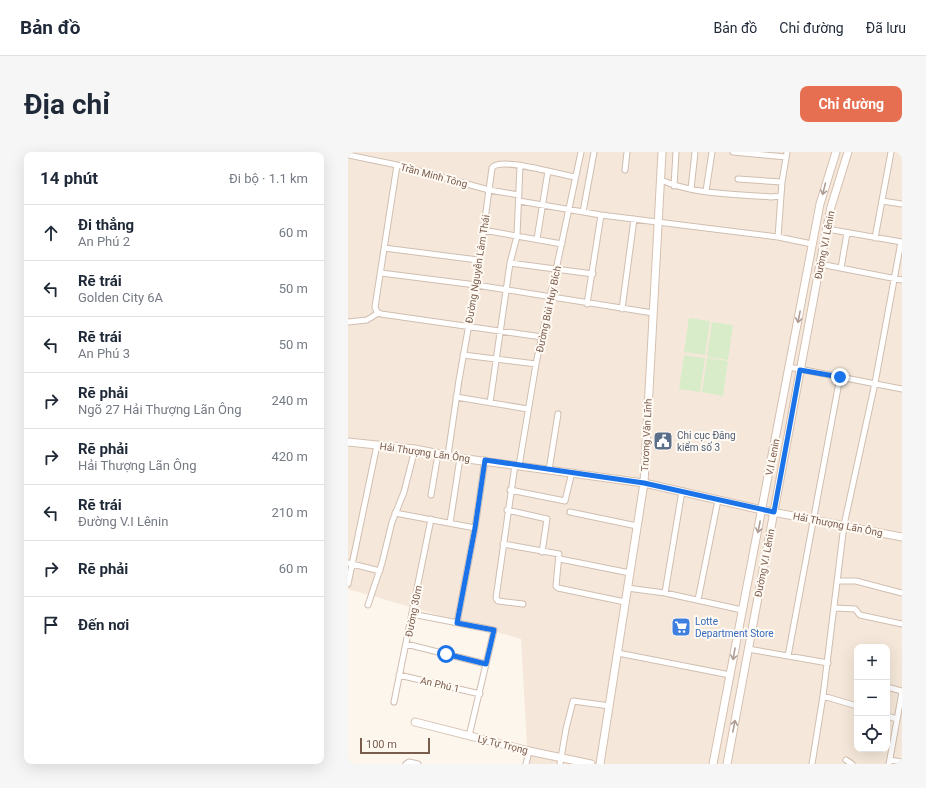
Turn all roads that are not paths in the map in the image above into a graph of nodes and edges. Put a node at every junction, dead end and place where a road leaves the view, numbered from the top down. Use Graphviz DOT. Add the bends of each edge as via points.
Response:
graph roads {
  1 [pos="581,152"];
  2 [pos="594,152"];
  3 [pos="627,152"];
  4 [pos="662,152"];
  5 [pos="676,152"];
  6 [pos="695,152"];
  7 [pos="712,152"];
  8 [pos="733,152"];
  9 [pos="836,152"];
  10 [pos="848,152"];
  11 [pos="891,152"];
  12 [pos="359,154"];
  13 [pos="787,154"];
  14 [pos="348,155"];
  15 [pos="396,165"];
  16 [pos="520,165"];
  17 [pos="625,170"];
  18 [pos="548,171"];
  19 [pos="575,177"];
  20 [pos="738,179"];
  21 [pos="661,180"];
  22 [pos="782,182"];
  23 [pos="674,186"];
  24 [pos="691,189"];
  25 [pos="488,190"];
  26 [pos="706,191"];
  27 [pos="519,195"];
  28 [pos="781,196"];
  29 [pos="519,201"];
  30 [pos="882,201"];
  31 [pos="902,204"];
  32 [pos="543,205"];
  33 [pos="570,210"];
  34 [pos="583,212"];
  35 [pos="601,215"];
  36 [pos="634,219"];
  37 [pos="658,222"];
  38 [pos="827,229"];
  39 [pos="483,230"];
  40 [pos="847,233"];
  41 [pos="517,236"];
  42 [pos="778,237"];
  43 [pos="875,238"];
  44 [pos="537,239"];
  45 [pos="901,242"];
  46 [pos="562,244"];
  47 [pos="812,244"];
  48 [pos="384,248"];
  49 [pos="478,260"];
  50 [pos="510,263"];
  51 [pos="820,264"];
  52 [pos="841,268"];
  53 [pos="556,270"];
  54 [pos="381,273"];
  55 [pos="592,274"];
  56 [pos="895,278"];
  57 [pos="902,280"];
  58 [pos="476,285"];
  59 [pos="506,290"];
  60 [pos="551,297"];
  61 [pos="802,297"];
  62 [pos="813,300"];
  63 [pos="587,304"];
  64 [pos="622,309"];
  65 [pos="378,313"];
  66 [pos="653,314"];
  67 [pos="348,322"];
  68 [pos="468,326"];
  69 [pos="501,331"];
  70 [pos="542,337"];
  71 [pos="463,355"];
  72 [pos="497,358"];
  73 [pos="536,364"];
  74 [pos="789,367"];
  75 [pos="800,370"];
  76 [pos="840,377"];
  77 [pos="875,383"];
  78 [pos="902,390"];
  79 [pos="456,397"];
  80 [pos="490,403"];
  81 [pos="528,409"];
  82 [pos="558,414"];
  83 [pos="348,442"];
  84 [pos="377,445"];
  85 [pos="415,449"];
  86 [pos="438,454"];
  87 [pos="448,455"];
  88 [pos="460,458"];
  89 [pos="485,460"];
  90 [pos="517,466"];
  91 [pos="549,470"];
  92 [pos="572,472"];
  93 [pos="644,483"];
  94 [pos="510,490"];
  95 [pos="682,491"];
  96 [pos="431,495"];
  97 [pos="718,500"];
  98 [pos="507,510"];
  99 [pos="762,510"];
  100 [pos="570,512"];
  101 [pos="774,512"];
  102 [pos="396,513"];
  103 [pos="431,519"];
  104 [pos="813,519"];
  105 [pos="450,523"];
  106 [pos="844,525"];
  107 [pos="637,526"];
  108 [pos="475,528"];
  109 [pos="902,536"];
  110 [pos="503,544"];
  111 [pos="542,552"];
  112 [pos="560,559"];
  113 [pos="350,564"];
  114 [pos="380,571"];
  115 [pos="630,573"];
  116 [pos="837,581"];
  117 [pos="348,584"];
  118 [pos="627,588"];
  119 [pos="902,593"];
  120 [pos="665,594"];
  121 [pos="698,600"];
  122 [pos="625,602"];
  123 [pos="523,604"];
  124 [pos="368,605"];
  125 [pos="835,608"];
  126 [pos="742,610"];
  127 [pos="412,614"];
  128 [pos="457,623"];
  129 [pos="902,624"];
  130 [pos="406,644"];
  131 [pos="748,649"];
  132 [pos="618,653"];
  133 [pos="788,656"];
  134 [pos="828,663"];
  135 [pos="486,664"];
  136 [pos="399,675"];
  137 [pos="730,675"];
  138 [pos="890,688"];
  139 [pos="902,691"];
  140 [pos="480,694"];
  141 [pos="823,696"];
  142 [pos="901,699"];
  143 [pos="394,702"];
  144 [pos="854,705"];
  145 [pos="610,706"];
  146 [pos="890,717"];
  147 [pos="897,719"];
  148 [pos="415,722"];
  149 [pos="895,728"];
  150 [pos="902,729"];
  151 [pos="469,736"];
  152 [pos="529,751"];
  153 [pos="846,760"];
  154 [pos="561,761"];
  155 [pos="890,762"];
  156 [pos="902,762"];
  157 [pos="406,764"];
  158 [pos="418,764"];
  159 [pos="526,764"];
  160 [pos="591,764"];
  161 [pos="600,764"];
  162 [pos="712,764"];
  163 [pos="727,764"];
  164 [pos="812,764"];
  165 [pos="852,764"];
  1 -- 19 [label="street, Đường Bùi Huy Bích"];
  2 -- 34 [label="street"];
  3 -- 17 [label="street"];
  4 -- 21 [label="street, Trương Văn Lĩnh"];
  5 -- 23 [label="street"];
  6 -- 24 [label="street"];
  7 -- 26 [label="street"];
  8 -- 13 [label="street"];
  9 -- 47 [label="street, V.I Lenin, one-way" via="827,177"];
  10 -- 38 [label="street, Đường V.I Lênin"];
  11 -- 30 [label="street"];
  12 -- 14 [label="street, Trần Minh Tông"];
  12 -- 15 [label="street, Trần Minh Tông"];
  13 -- 22 [label="street"];
  15 -- 25 [label="street, Trần Minh Tông"];
  15 -- 48 [label="street"];
  16 -- 18 [label="street, Đường Nguyễn Lâm Thái"];
  16 -- 25 [label="street, Đường Nguyễn Lâm Thái" via="493,166"];
  16 -- 27 [label="street"];
  18 -- 19 [label="street, Đường Nguyễn Lâm Thái"];
  18 -- 32 [label="street"];
  19 -- 33 [label="street, Đường Bùi Huy Bích"];
  20 -- 22 [label="street"];
  21 -- 23 [label="street"];
  21 -- 37 [label="street, Trương Văn Lĩnh"];
  22 -- 28 [label="street"];
  23 -- 24 [label="street"];
  24 -- 26 [label="street"];
  25 -- 27 [label="street, Trần Minh Tông"];
  25 -- 39 [label="street, Đường Nguyễn Lâm Thái"];
  26 -- 28 [label="street"];
  27 -- 29 [label="street"];
  28 -- 42 [label="street"];
  29 -- 32 [label="street"];
  29 -- 41 [label="street"];
  30 -- 31 [label="street"];
  30 -- 43 [label="street"];
  32 -- 33 [label="street"];
  32 -- 44 [label="street"];
  33 -- 34 [label="street"];
  33 -- 46 [label="street, Đường Bùi Huy Bích"];
  34 -- 35 [label="street"];
  35 -- 36 [label="street"];
  35 -- 55 [label="street"];
  36 -- 37 [label="street"];
  36 -- 64 [label="street"];
  37 -- 42 [label="street"];
  37 -- 66 [label="street, Trương Văn Lĩnh"];
  38 -- 40 [label="street"];
  38 -- 51 [label="street, Đường V.I Lênin"];
  39 -- 41 [label="street"];
  39 -- 49 [label="street, Đường Nguyễn Lâm Thái"];
  40 -- 43 [label="street"];
  40 -- 52 [label="street"];
  41 -- 44 [label="street"];
  41 -- 50 [label="street"];
  42 -- 47 [label="street"];
  43 -- 45 [label="street"];
  44 -- 46 [label="street"];
  45 -- 56 [label="street"];
  46 -- 53 [label="street, Đường Bùi Huy Bích"];
  47 -- 61 [label="street, V.I Lenin"];
  48 -- 49 [label="street"];
  48 -- 54 [label="street"];
  49 -- 58 [label="street, Đường Nguyễn Lâm Thái"];
  50 -- 53 [label="street"];
  50 -- 59 [label="street"];
  51 -- 52 [label="street"];
  51 -- 62 [label="street, Đường V.I Lênin"];
  52 -- 56 [label="street"];
  53 -- 55 [label="street"];
  53 -- 60 [label="street, Đường Bùi Huy Bích"];
  54 -- 58 [label="street"];
  54 -- 65 [label="street" via="375,306"];
  55 -- 63 [label="street"];
  56 -- 57 [label="street"];
  56 -- 77 [label="street"];
  58 -- 59 [label="street"];
  58 -- 68 [label="street, Đường Nguyễn Lâm Thái"];
  59 -- 60 [label="street"];
  59 -- 69 [label="street"];
  60 -- 63 [label="street"];
  60 -- 70 [label="street, Đường Bùi Huy Bích"];
  61 -- 62 [label="street"];
  61 -- 74 [label="street, V.I Lenin, one-way"];
  62 -- 75 [label="street, Đường V.I Lênin"];
  63 -- 64 [label="street"];
  64 -- 66 [label="street"];
  65 -- 67 [label="street" via="367,320"];
  65 -- 68 [label="street"];
  66 -- 93 [label="street, Trương Văn Lĩnh"];
  68 -- 69 [label="street"];
  68 -- 71 [label="street, Đường Nguyễn Lâm Thái"];
  69 -- 70 [label="street"];
  69 -- 72 [label="street"];
  70 -- 73 [label="street, Đường Bùi Huy Bích"];
  71 -- 72 [label="street"];
  71 -- 79 [label="street, Đường Nguyễn Lâm Thái"];
  72 -- 73 [label="street"];
  72 -- 80 [label="street"];
  73 -- 81 [label="street, Đường Bùi Huy Bích"];
  74 -- 75 [label="street"];
  74 -- 99 [label="street, V.I Lenin"];
  75 -- 76 [label="street"];
  75 -- 101 [label="street, Đường V.I Lênin"];
  76 -- 77 [label="street"];
  76 -- 104 [label="street"];
  77 -- 78 [label="street"];
  77 -- 106 [label="street"];
  79 -- 80 [label="street"];
  79 -- 87 [label="street, Đường Nguyễn Lâm Thái"];
  80 -- 81 [label="street"];
  81 -- 90 [label="street, Đường Bùi Huy Bích"];
  82 -- 91 [label="street"];
  83 -- 84 [label="street, Hải Thượng Lãn Ông"];
  84 -- 85 [label="street, Hải Thượng Lãn Ông"];
  84 -- 113 [label="street"];
  85 -- 86 [label="street, Hải Thượng Lãn Ông"];
  85 -- 102 [label="street"];
  86 -- 87 [label="street, Hải Thượng Lãn Ông"];
  86 -- 96 [label="street"];
  87 -- 88 [label="street, Hải Thượng Lãn Ông"];
  88 -- 89 [label="street, Hải Thượng Lãn Ông"];
  88 -- 105 [label="street"];
  89 -- 90 [label="street, Hải Thượng Lãn Ông"];
  89 -- 108 [label="street"];
  90 -- 91 [label="street, Hải Thượng Lãn Ông"];
  90 -- 94 [label="street, Đường Bùi Huy Bích"];
  91 -- 92 [label="street, Hải Thượng Lãn Ông"];
  92 -- 93 [label="street, Hải Thượng Lãn Ông"];
  92 -- 94 [label="street" via="565,501"];
  93 -- 95 [label="street, Hải Thượng Lãn Ông"];
  93 -- 107 [label="street, Trương Văn Lĩnh"];
  94 -- 98 [label="street, Đường Bùi Huy Bích"];
  95 -- 97 [label="street, Hải Thượng Lãn Ông"];
  95 -- 120 [label="street"];
  97 -- 99 [label="street, Hải Thượng Lãn Ông"];
  97 -- 121 [label="street"];
  98 -- 110 [label="street, Đường Bùi Huy Bích"];
  98 -- 111 [label="street" via="547,519"];
  99 -- 101 [label="street, Hải Thượng Lãn Ông"];
  99 -- 126 [label="street, V.I Lenin, one-way"];
  100 -- 107 [label="street"];
  101 -- 104 [label="street, Hải Thượng Lãn Ông"];
  101 -- 131 [label="street, Đường V.I Lênin"];
  102 -- 103 [label="street"];
  102 -- 114 [label="street"];
  103 -- 105 [label="street"];
  103 -- 127 [label="street, Đường 30m"];
  104 -- 106 [label="street, Hải Thượng Lãn Ông"];
  104 -- 133 [label="street"];
  105 -- 108 [label="street"];
  106 -- 109 [label="street, Hải Thượng Lãn Ông"];
  106 -- 116 [label="street"];
  107 -- 115 [label="street, Trương Văn Lĩnh"];
  108 -- 128 [label="street"];
  110 -- 111 [label="street"];
  110 -- 123 [label="street, Đường Bùi Huy Bích" via="496,598 498,601"];
  111 -- 112 [label="street" via="557,553"];
  112 -- 115 [label="street"];
  112 -- 122 [label="street" via="558,588"];
  113 -- 114 [label="street"];
  113 -- 117 [label="street"];
  114 -- 124 [label="street"];
  115 -- 118 [label="street, Trương Văn Lĩnh"];
  116 -- 119 [label="street" via="856,581"];
  116 -- 125 [label="street"];
  118 -- 120 [label="street"];
  118 -- 122 [label="street, Trương Văn Lĩnh"];
  120 -- 121 [label="street"];
  121 -- 126 [label="street"];
  122 -- 132 [label="street, Trương Văn Lĩnh"];
  125 -- 129 [label="street" via="855,609 860,615"];
  125 -- 134 [label="street"];
  126 -- 137 [label="street, V.I Lenin, one-way"];
  127 -- 128 [label="street"];
  127 -- 130 [label="street, Đường 30m"];
  128 -- 135 [label="street" via="494,630"];
  130 -- 135 [label="street"];
  130 -- 136 [label="street, Đường 30m"];
  131 -- 133 [label="street"];
  163 -- 131 [label="street, Đường V.I Lênin, one-way"];
  132 -- 137 [label="street"];
  132 -- 145 [label="street, Trương Văn Lĩnh"];
  133 -- 134 [label="street"];
  134 -- 141 [label="street"];
  135 -- 140 [label="street"];
  136 -- 140 [label="street, An Phú 1"];
  136 -- 143 [label="street, Đường 30m"];
  137 -- 162 [label="street, V.I Lenin"];
  138 -- 139 [label="street"];
  139 -- 142 [label="street"];
  140 -- 151 [label="street"];
  141 -- 144 [label="street"];
  141 -- 164 [label="street"];
  142 -- 147 [label="street"];
  145 -- 154 [label="street" via="573,700"];
  145 -- 161 [label="street, Trương Văn Lĩnh"];
  146 -- 147 [label="street"];
  147 -- 149 [label="street"];
  148 -- 151 [label="street, Lý Tự Trọng"];
  149 -- 150 [label="street"];
  149 -- 155 [label="street"];
  151 -- 152 [label="street, Lý Tự Trọng"];
  152 -- 154 [label="street, Lý Tự Trọng"];
  152 -- 159 [label="street"];
  153 -- 165 [label="street"];
  154 -- 160 [label="street, Lý Tự Trọng"];
  155 -- 156 [label="street"];
  157 -- 158 [label="street"];
}
